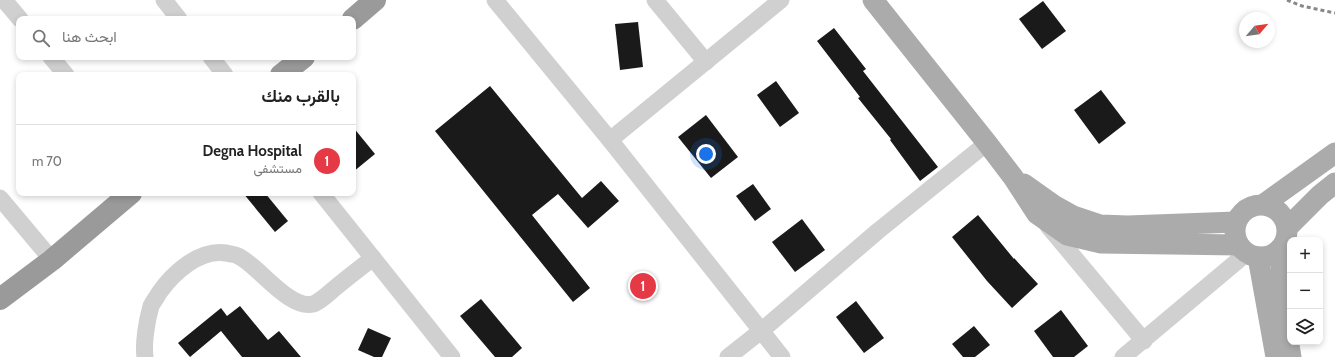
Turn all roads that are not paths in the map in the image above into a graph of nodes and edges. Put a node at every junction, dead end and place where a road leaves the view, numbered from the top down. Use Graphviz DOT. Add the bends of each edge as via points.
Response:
graph roads {
  1 [pos="4,0"];
  2 [pos="164,0"];
  3 [pos="375,0"];
  4 [pos="495,0"];
  5 [pos="655,0"];
  6 [pos="781,0"];
  7 [pos="873,0"];
  8 [pos="17,16"];
  9 [pos="177,16"];
  10 [pos="356,16"];
  11 [pos="54,60"];
  12 [pos="212,60"];
  13 [pos="300,60"];
  14 [pos="706,62"];
  15 [pos="64,72"];
  16 [pos="222,72"];
  17 [pos="285,72"];
  18 [pos="610,140"];
  19 [pos="987,143"];
  20 [pos="1335,153"];
  21 [pos="1013,177"];
  22 [pos="1335,183"];
  23 [pos="127,196"];
  24 [pos="323,196"];
  25 [pos="0,198"];
  26 [pos="1264,204"];
  27 [pos="1037,214"];
  28 [pos="1236,222"];
  29 [pos="1287,228"];
  30 [pos="1100,234"];
  31 [pos="1280,249"];
  32 [pos="1248,252"];
  33 [pos="373,258"];
  34 [pos="52,260"];
  35 [pos="0,300"];
  36 [pos="761,331"];
  37 [pos="1144,341"];
  38 [pos="145,357"];
  39 [pos="452,357"];
  40 [pos="728,357"];
  41 [pos="782,357"];
  42 [pos="1124,357"];
  43 [pos="1276,357"];
  44 [pos="1291,357"];
  1 -- 8 [label="street"];
  2 -- 9 [label="street"];
  3 -- 10 [label="highway"];
  4 -- 18 [label="street"];
  5 -- 14 [label="street"];
  6 -- 14 [label="street"];
  7 -- 19 [label="main road"];
  11 -- 15 [label="street"];
  12 -- 16 [label="street"];
  13 -- 17 [label="highway"];
  14 -- 18 [label="street"];
  18 -- 36 [label="street"];
  19 -- 21 [label="main road"];
  19 -- 36 [label="street" via="878,231"];
  20 -- 26 [label="main road"];
  21 -- 27 [label="main road"];
  21 -- 30 [label="main road"];
  22 -- 29 [label="main road"];
  23 -- 34 [label="highway"];
  24 -- 33 [label="street"];
  25 -- 34 [label="street"];
  26 -- 28 [label="main road" via="1252,206 1242,212"];
  26 -- 29 [label="main road" via="1275,208 1283,216"];
  27 -- 30 [label="main road" via="1067,235"];
  27 -- 37 [label="street"];
  28 -- 30 [label="main road" via="1128,226"];
  28 -- 32 [label="main road" via="1235,234"];
  29 -- 31 [label="main road" via="1286,239"];
  30 -- 32 [label="main road"];
  31 -- 32 [label="main road" via="1270,256"];
  31 -- 44 [label="main road" via="1284,315"];
  32 -- 37 [label="street"];
  32 -- 43 [label="main road"];
  33 -- 38 [label="street" via="313,304 302,304 288,296 238,255 208,255 191,262 172,277 152,305 147,325"];
  33 -- 39 [label="street"];
  34 -- 35 [label="highway"];
  36 -- 40 [label="street"];
  36 -- 41 [label="street"];
  37 -- 42 [label="street"];
}
